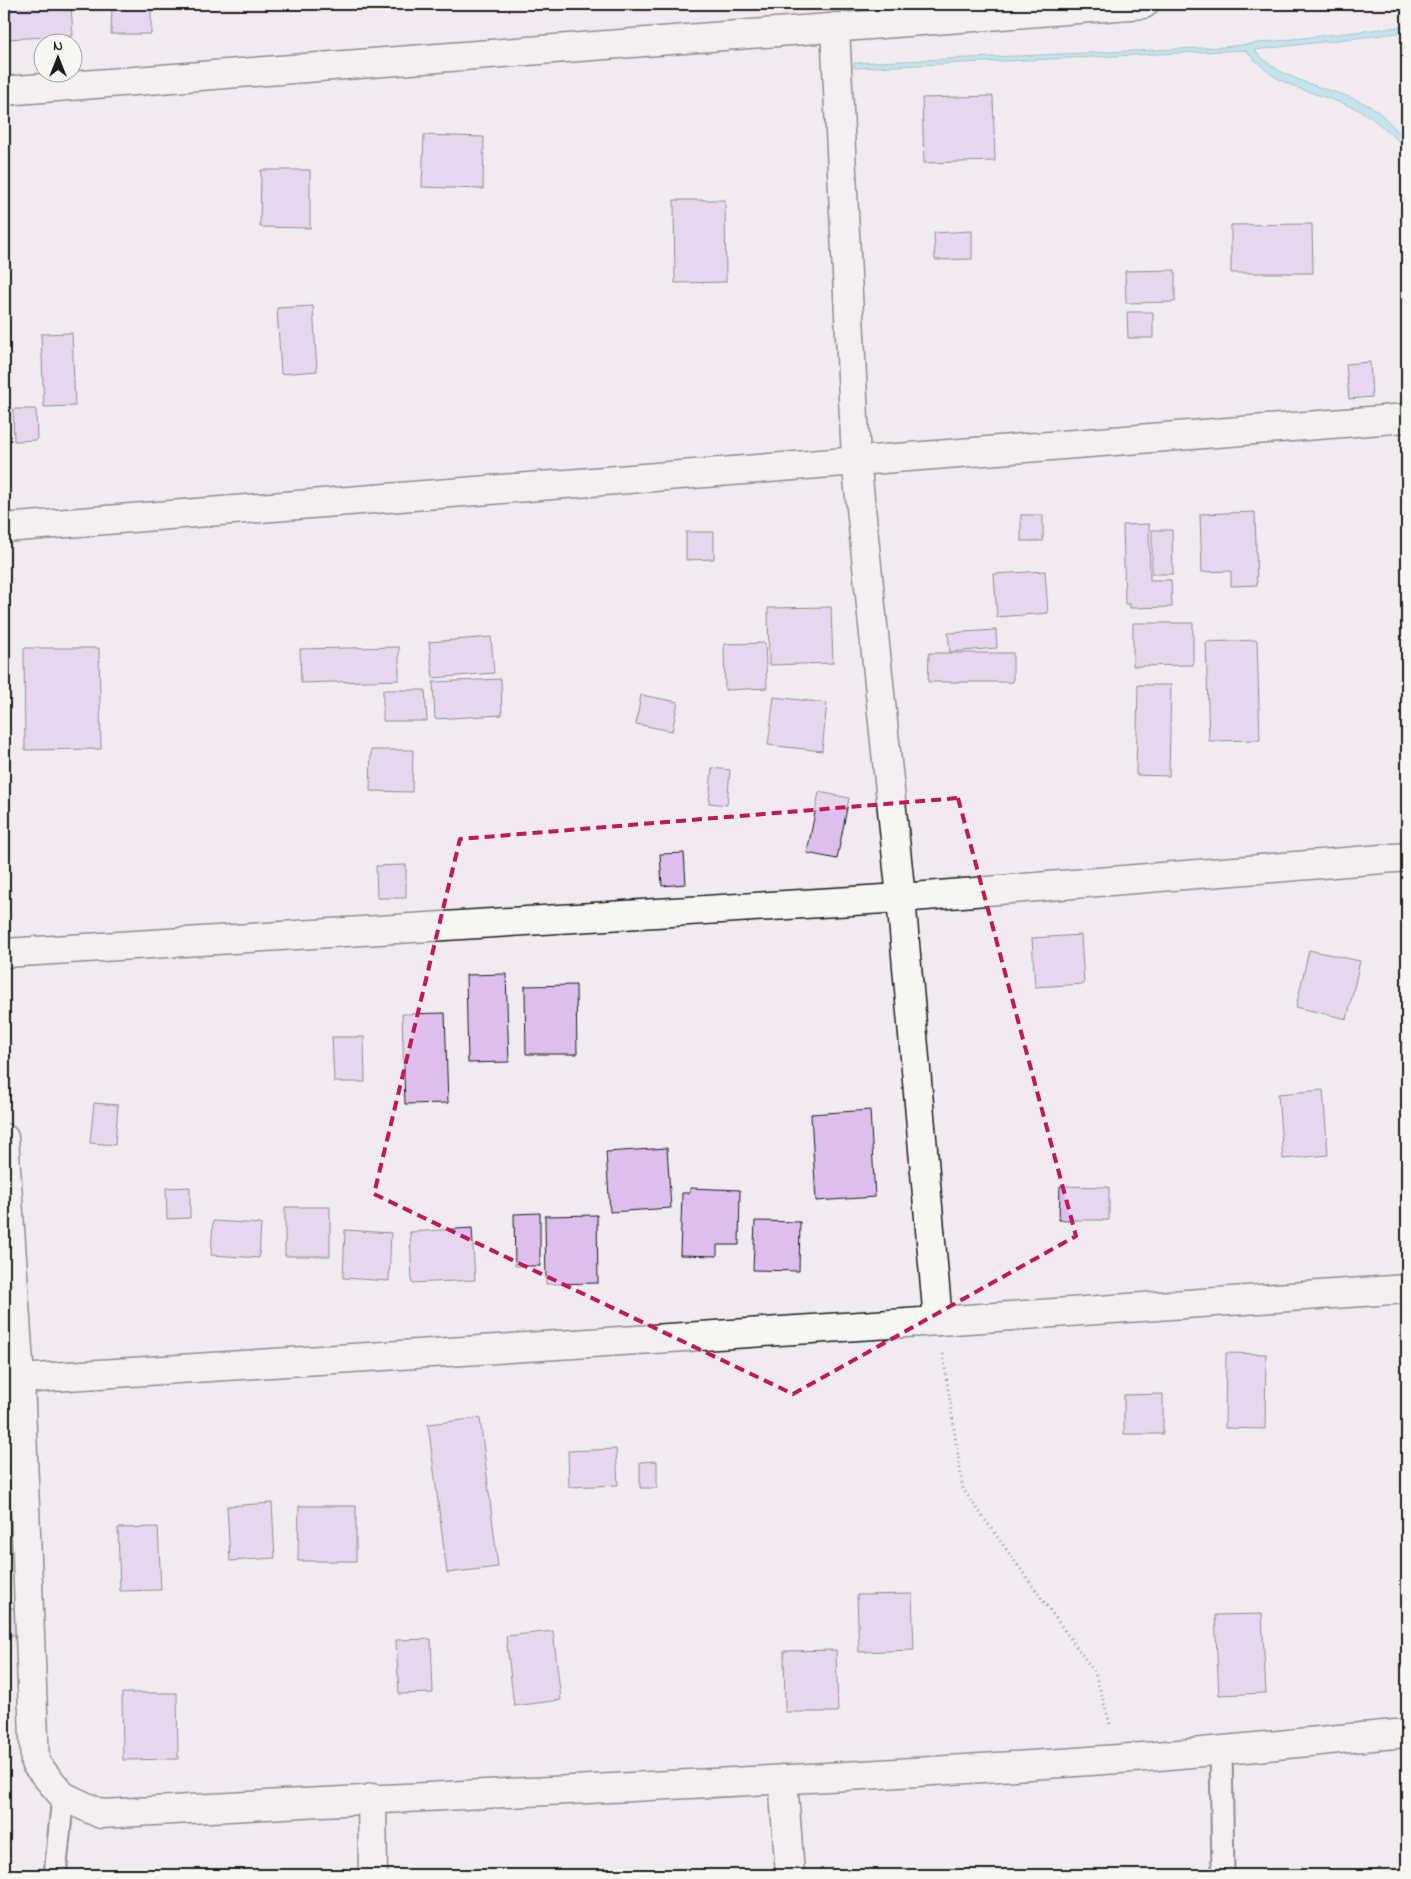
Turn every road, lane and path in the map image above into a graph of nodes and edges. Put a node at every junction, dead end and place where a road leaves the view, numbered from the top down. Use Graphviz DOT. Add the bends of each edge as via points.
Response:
graph roads {
  1 [pos="1144,4"];
  2 [pos="835,27"];
  3 [pos="4,91"];
  4 [pos="1407,418"];
  5 [pos="856,459"];
  6 [pos="4,528"];
  7 [pos="1407,857"];
  8 [pos="901,898"];
  9 [pos="4,953"];
  10 [pos="4,1138"];
  11 [pos="1407,1289"];
  12 [pos="938,1321"];
  13 [pos="12,1380"];
  14 [pos="1407,1733"];
  15 [pos="1220,1749"];
  16 [pos="1121,1758"];
  17 [pos="783,1779"];
  18 [pos="63,1796"];
  19 [pos="372,1798"];
  20 [pos="55,1875"];
  21 [pos="373,1875"];
  22 [pos="790,1875"];
  23 [pos="1223,1875"];
  1 -- 2 [label="street"];
  2 -- 3 [label="street"];
  2 -- 5 [label="street"];
  4 -- 5 [label="street"];
  5 -- 6 [label="street"];
  5 -- 8 [label="street"];
  7 -- 8 [label="street"];
  8 -- 9 [label="street"];
  8 -- 12 [label="street"];
  10 -- 13 [label="street"];
  11 -- 12 [label="street"];
  12 -- 13 [label="street"];
  12 -- 16 [label="path" via="963,1489 1095,1673"];
  13 -- 18 [label="street" via="36,1763"];
  14 -- 15 [label="street"];
  15 -- 16 [label="street"];
  15 -- 23 [label="lane"];
  16 -- 17 [label="street"];
  17 -- 19 [label="street"];
  17 -- 22 [label="street"];
  18 -- 19 [label="street" via="101,1814"];
  18 -- 20 [label="lane"];
  19 -- 21 [label="street"];
}
